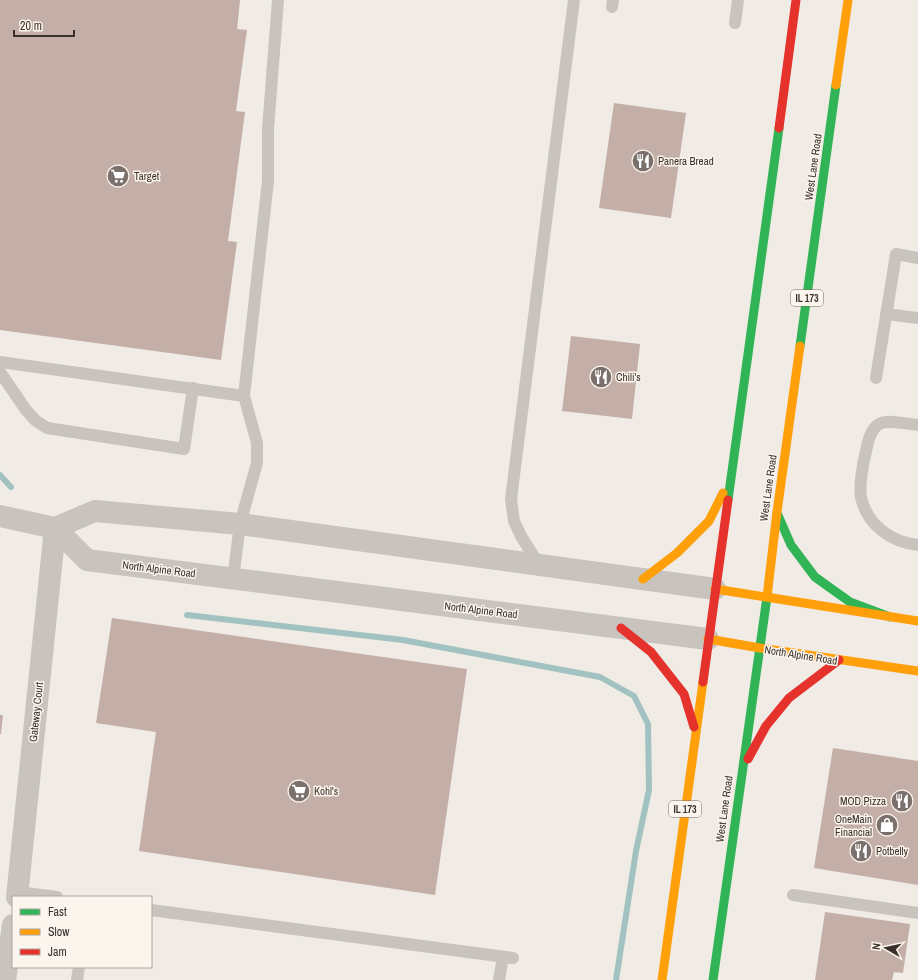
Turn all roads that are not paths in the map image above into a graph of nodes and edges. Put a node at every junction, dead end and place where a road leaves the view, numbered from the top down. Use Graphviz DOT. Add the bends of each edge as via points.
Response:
graph roads {
  1 [pos="278,0"];
  2 [pos="574,0"];
  3 [pos="738,0"];
  4 [pos="796,0"];
  5 [pos="848,0"];
  6 [pos="735,23"];
  7 [pos="918,258"];
  8 [pos="886,314"];
  9 [pos="918,318"];
  10 [pos="0,362"];
  11 [pos="0,372"];
  12 [pos="876,378"];
  13 [pos="193,388"];
  14 [pos="244,396"];
  15 [pos="918,425"];
  16 [pos="732,476"];
  17 [pos="777,512"];
  18 [pos="0,516"];
  19 [pos="240,524"];
  20 [pos="55,528"];
  21 [pos="918,545"];
  22 [pos="539,565"];
  23 [pos="233,579"];
  24 [pos="643,580"];
  25 [pos="715,589"];
  26 [pos="767,597"];
  27 [pos="890,617"];
  28 [pos="918,621"];
  29 [pos="621,628"];
  30 [pos="708,639"];
  31 [pos="760,648"];
  32 [pos="839,660"];
  33 [pos="918,672"];
  34 [pos="696,733"];
  35 [pos="742,770"];
  36 [pos="17,894"];
  37 [pos="44,896"];
  38 [pos="793,896"];
  39 [pos="152,910"];
  40 [pos="918,913"];
  41 [pos="12,932"];
  42 [pos="78,968"];
  43 [pos="5,980"];
  44 [pos="77,980"];
  45 [pos="499,980"];
  46 [pos="662,980"];
  47 [pos="713,980"];
  1 -- 14 [label="lane" via="268,129 268,180"];
  2 -- 22 [label="lane" via="511,499 514,521"];
  3 -- 6 [label="lane"];
  4 -- 16 [label="main road, IL 173"];
  5 -- 17 [label="main road, West Lane Road / IL 173"];
  7 -- 8 [label="lane" via="896,254"];
  8 -- 9 [label="lane"];
  8 -- 12 [label="lane"];
  10 -- 13 [label="lane"];
  11 -- 13 [label="lane" via="26,410 47,428 184,449"];
  13 -- 14 [label="lane"];
  14 -- 19 [label="lane" via="257,443 257,463"];
  15 -- 21 [label="lane" via="891,422 879,424 872,431 864,458 861,496 878,529 892,538"];
  16 -- 24 [label="main road" via="709,521 677,553"];
  16 -- 25 [label="main road, IL 173"];
  17 -- 26 [label="main road, West Lane Road / IL 173"];
  17 -- 27 [label="main road" via="791,545 815,578 850,602"];
  18 -- 20 [label="street"];
  19 -- 20 [label="street" via="95,511"];
  19 -- 22 [label="street"];
  19 -- 23 [label="lane"];
  20 -- 23 [label="street, North Alpine Road" via="87,560"];
  20 -- 36 [label="street, Gateway Court"];
  22 -- 24 [label="street"];
  23 -- 29 [label="street, North Alpine Road"];
  24 -- 25 [label="street"];
  25 -- 26 [label="main road"];
  25 -- 30 [label="main road, IL 173"];
  26 -- 27 [label="main road"];
  26 -- 31 [label="main road, West Lane Road / IL 173"];
  27 -- 28 [label="main road"];
  29 -- 30 [label="street, North Alpine Road"];
  29 -- 34 [label="main road" via="651,652 684,694"];
  30 -- 31 [label="main road, North Alpine Road"];
  30 -- 34 [label="main road, IL 173"];
  31 -- 32 [label="main road, North Alpine Road"];
  31 -- 35 [label="main road, West Lane Road / IL 173"];
  32 -- 33 [label="main road, North Alpine Road"];
  32 -- 35 [label="main road" via="789,698 766,726"];
  34 -- 46 [label="main road, IL 173"];
  35 -- 47 [label="main road, West Lane Road / IL 173"];
  36 -- 37 [label="lane"];
  38 -- 40 [label="lane"];
  39 -- 45 [label="lane" via="508,958"];
  41 -- 43 [label="street"];
  42 -- 44 [label="lane"];
}
